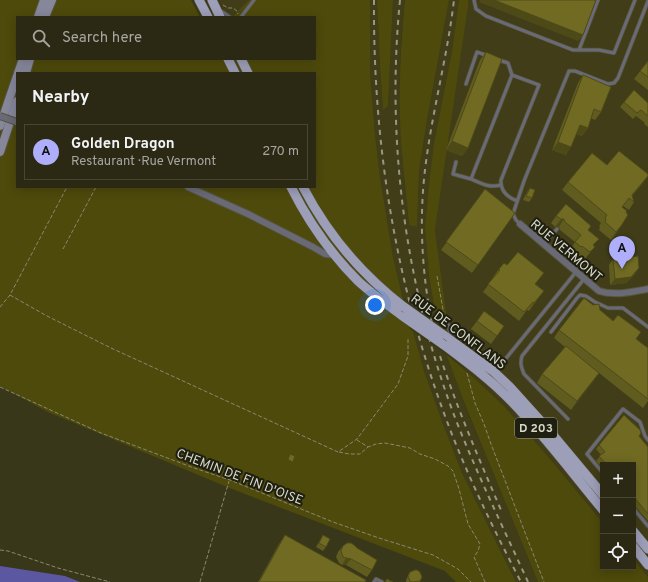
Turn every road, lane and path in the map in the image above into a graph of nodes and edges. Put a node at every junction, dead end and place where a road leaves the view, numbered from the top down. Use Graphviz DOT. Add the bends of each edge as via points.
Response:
graph roads {
  1 [pos="44,0"];
  2 [pos="52,0"];
  3 [pos="199,0"];
  4 [pos="212,0"];
  5 [pos="254,0"];
  6 [pos="474,0"];
  7 [pos="598,0"];
  8 [pos="635,0"];
  9 [pos="648,1"];
  10 [pos="224,5"];
  11 [pos="38,16"];
  12 [pos="45,16"];
  13 [pos="207,16"];
  14 [pos="220,16"];
  15 [pos="228,16"];
  16 [pos="240,16"];
  17 [pos="241,16"];
  18 [pos="579,50"];
  19 [pos="490,56"];
  20 [pos="496,59"];
  21 [pos="23,60"];
  22 [pos="30,60"];
  23 [pos="228,60"];
  24 [pos="242,60"];
  25 [pos="18,72"];
  26 [pos="26,72"];
  27 [pos="234,72"];
  28 [pos="248,72"];
  29 [pos="512,75"];
  30 [pos="16,79"];
  31 [pos="466,84"];
  32 [pos="16,104"];
  33 [pos="0,116"];
  34 [pos="16,122"];
  35 [pos="0,126"];
  36 [pos="0,152"];
  37 [pos="456,162"];
  38 [pos="471,180"];
  39 [pos="501,185"];
  40 [pos="66,188"];
  41 [pos="95,188"];
  42 [pos="190,188"];
  43 [pos="292,188"];
  44 [pos="304,188"];
  45 [pos="517,201"];
  46 [pos="520,224"];
  47 [pos="316,229"];
  48 [pos="557,229"];
  49 [pos="544,244"];
  50 [pos="314,247"];
  51 [pos="63,249"];
  52 [pos="335,255"];
  53 [pos="576,272"];
  54 [pos="437,276"];
  55 [pos="584,279"];
  56 [pos="648,285"];
  57 [pos="648,290"];
  58 [pos="10,295"];
  59 [pos="0,307"];
  60 [pos="404,312"];
  61 [pos="445,320"];
  62 [pos="648,327"];
  63 [pos="551,332"];
  64 [pos="408,337"];
  65 [pos="447,343"];
  66 [pos="468,362"];
  67 [pos="504,362"];
  68 [pos="0,387"];
  69 [pos="568,419"];
  70 [pos="357,439"];
  71 [pos="648,440"];
  72 [pos="368,446"];
  73 [pos="338,452"];
  74 [pos="600,469"];
  75 [pos="230,480"];
  76 [pos="600,491"];
  77 [pos="600,506"];
  78 [pos="636,512"];
  79 [pos="648,526"];
  80 [pos="636,534"];
  81 [pos="648,549"];
  82 [pos="0,550"];
  83 [pos="636,550"];
  84 [pos="648,565"];
  85 [pos="110,582"];
  86 [pos="200,582"];
  87 [pos="374,582"];
  88 [pos="382,582"];
  89 [pos="471,582"];
  90 [pos="485,582"];
  91 [pos="544,582"];
  1 -- 11 [label="main road"];
  2 -- 12 [label="main road"];
  3 -- 13 [label="main road"];
  4 -- 14 [label="main road"];
  4 -- 15 [label="lane"];
  5 -- 17 [label="lane"];
  6 -- 18 [label="lane" via="476,9 486,16 573,50"];
  7 -- 18 [label="lane"];
  8 -- 18 [label="lane" via="614,53"];
  9 -- 45 [label="lane" via="614,83 608,84 569,71"];
  10 -- 16 [label="path" via="233,8"];
  19 -- 31 [label="lane" via="478,52"];
  20 -- 29 [label="lane" via="508,63"];
  21 -- 25 [label="main road"];
  22 -- 26 [label="main road"];
  23 -- 27 [label="main road"];
  24 -- 28 [label="main road"];
  29 -- 38 [label="lane"];
  29 -- 39 [label="lane" via="539,84"];
  30 -- 35 [label="main road"];
  32 -- 36 [label="main road"];
  33 -- 34 [label="street, bridge"];
  37 -- 38 [label="lane" via="453,174"];
  38 -- 39 [label="lane" via="488,186"];
  39 -- 45 [label="lane" via="504,193"];
  40 -- 58 [label="path"];
  41 -- 51 [label="path"];
  42 -- 50 [label="street, RUE DE CONFLANS"];
  43 -- 47 [label="main road, RUE DE CONFLANS / D 203"];
  44 -- 60 [label="main road, RUE DE CONFLANS / D 203" via="347,254"];
  45 -- 46 [label="lane" via="513,214"];
  46 -- 49 [label="street, RUE VERMONT"];
  47 -- 50 [label="street" via="318,244"];
  47 -- 52 [label="main road, RUE DE CONFLANS / D 203"];
  48 -- 49 [label="lane"];
  49 -- 53 [label="street, RUE VERMONT"];
  50 -- 52 [label="street, RUE DE CONFLANS" via="325,254"];
  52 -- 60 [label="main road, RUE DE CONFLANS / D 203" via="369,290"];
  53 -- 55 [label="street, RUE VERMONT"];
  53 -- 67 [label="lane"];
  54 -- 61 [label="path"];
  55 -- 57 [label="street, RUE VERMONT" via="607,294"];
  55 -- 69 [label="lane" via="522,356 520,362 524,374"];
  56 -- 57 [label="street"];
  58 -- 59 [label="path"];
  58 -- 73 [label="path" via="111,348"];
  60 -- 65 [label="main road, RUE DE CONFLANS / D 203, bridge"];
  60 -- 65 [label="main road, RUE DE CONFLANS / D 203, bridge" via="442,334"];
  61 -- 65 [label="lane" via="449,326"];
  62 -- 63 [label="lane" via="623,308 608,308 580,295"];
  64 -- 70 [label="path" via="408,356 398,384"];
  65 -- 66 [label="main road, RUE DE CONFLANS / D 203"];
  65 -- 76 [label="main road, RUE DE CONFLANS / D 203" via="493,371 510,387"];
  66 -- 77 [label="main road, RUE DE CONFLANS / D 203" via="512,402"];
  66 -- 91 [label="path" via="467,373 475,403"];
  68 -- 75 [label="path, CHEMIN DE FIN D'OISE" via="101,433"];
  70 -- 72 [label="path"];
  70 -- 73 [label="path"];
  71 -- 74 [label="lane" via="640,422 623,409 587,454"];
  72 -- 73 [label="path" via="360,454"];
  72 -- 90 [label="path" via="385,443 410,448 435,459 453,471 468,524 480,544 474,557"];
  75 -- 86 [label="path"];
  75 -- 89 [label="path, CHEMIN DE FIN D'OISE" via="333,522 433,555 458,569"];
  78 -- 79 [label="lane"];
  80 -- 81 [label="main road"];
  82 -- 85 [label="path"];
  83 -- 84 [label="main road"];
  87 -- 88 [label="lane" via="376,579"];
}
